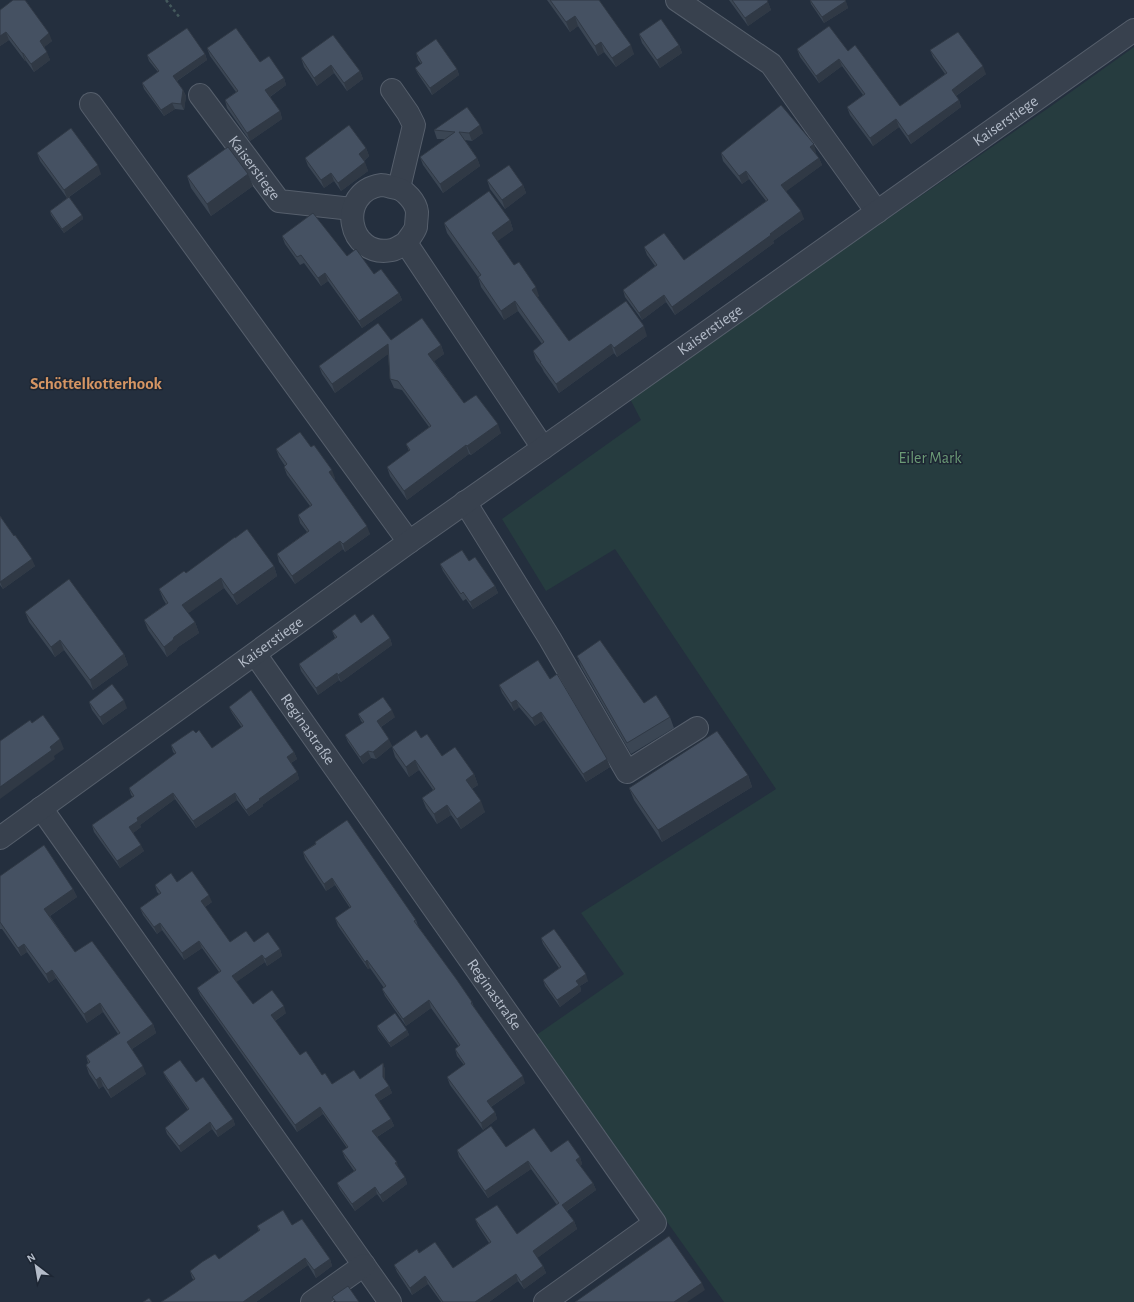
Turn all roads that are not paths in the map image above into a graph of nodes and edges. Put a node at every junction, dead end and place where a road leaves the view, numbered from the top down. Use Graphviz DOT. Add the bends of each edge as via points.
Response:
graph roads {
  1 [pos="676,0"];
  2 [pos="1134,30"];
  3 [pos="392,90"];
  4 [pos="200,94"];
  5 [pos="91,104"];
  6 [pos="399,188"];
  7 [pos="352,209"];
  8 [pos="877,212"];
  9 [pos="406,243"];
  10 [pos="544,448"];
  11 [pos="465,502"];
  12 [pos="409,542"];
  13 [pos="255,654"];
  14 [pos="697,728"];
  15 [pos="40,808"];
  16 [pos="0,838"];
  17 [pos="364,1265"];
  18 [pos="312,1302"];
  19 [pos="390,1302"];
  20 [pos="545,1302"];
  1 -- 8 [label="street" via="771,64"];
  2 -- 8 [label="street, Kaiserstiege"];
  3 -- 6 [label="street" via="414,125"];
  4 -- 7 [label="street, Kaiserstiege" via="279,201"];
  5 -- 12 [label="street"];
  6 -- 7 [label="street" via="382,185 367,190 357,199"];
  6 -- 9 [label="street" via="410,197 417,211 415,229"];
  7 -- 9 [label="street" via="352,222 356,234 364,244 378,251 393,250"];
  8 -- 10 [label="street, Kaiserstiege"];
  9 -- 10 [label="street"];
  10 -- 11 [label="street, Kaiserstiege"];
  11 -- 12 [label="street, Kaiserstiege"];
  11 -- 14 [label="street" via="550,639 627,772"];
  12 -- 13 [label="street, Kaiserstiege"];
  13 -- 15 [label="street, Kaiserstiege"];
  13 -- 20 [label="street, Reginastraße" via="655,1223"];
  15 -- 16 [label="street, Kaiserstiege"];
  15 -- 17 [label="street"];
  17 -- 18 [label="street"];
  17 -- 19 [label="street"];
}
